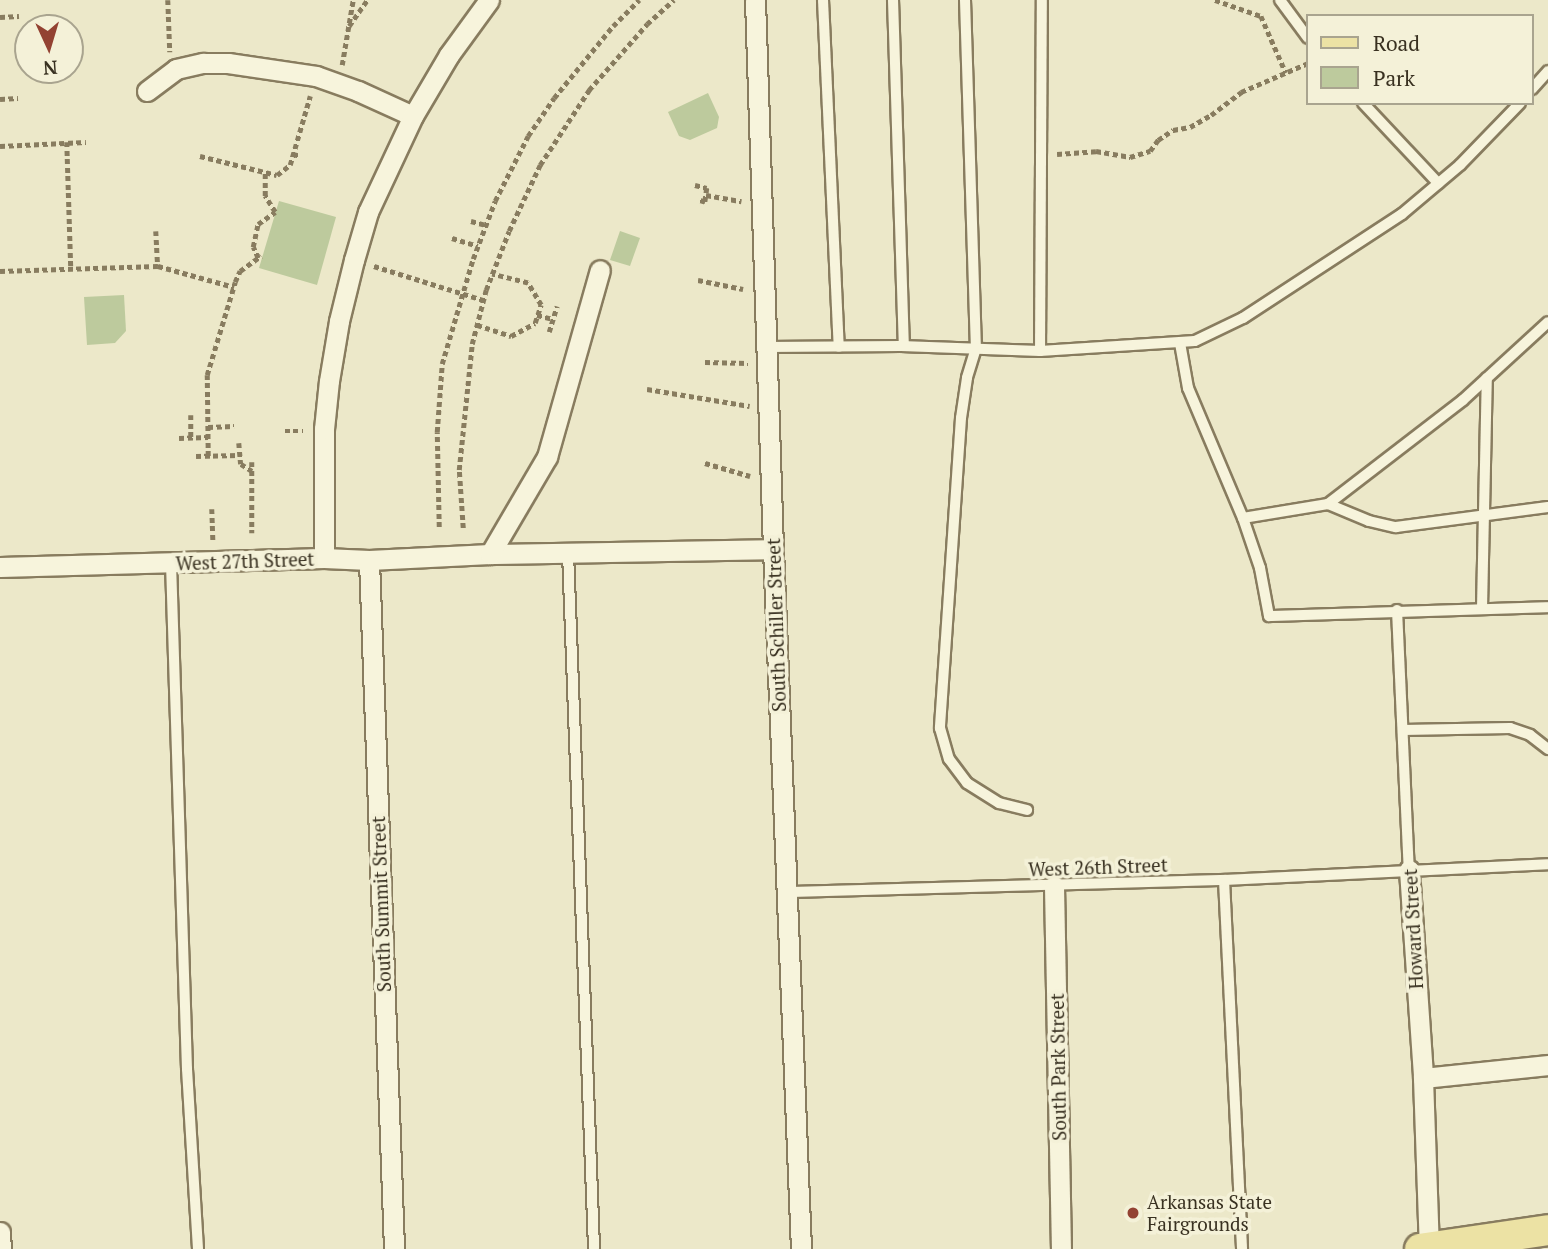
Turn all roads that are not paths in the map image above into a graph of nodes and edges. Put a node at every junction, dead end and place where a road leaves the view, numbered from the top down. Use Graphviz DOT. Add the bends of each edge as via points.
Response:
graph roads {
  1 [pos="489,0"];
  2 [pos="755,0"];
  3 [pos="822,0"];
  4 [pos="893,0"];
  5 [pos="965,0"];
  6 [pos="1042,0"];
  7 [pos="1280,0"];
  8 [pos="1306,35"];
  9 [pos="1548,71"];
  10 [pos="1534,87"];
  11 [pos="147,91"];
  12 [pos="1365,105"];
  13 [pos="1518,105"];
  14 [pos="413,116"];
  15 [pos="1438,183"];
  16 [pos="600,270"];
  17 [pos="1548,322"];
  18 [pos="1180,343"];
  19 [pos="839,346"];
  20 [pos="904,346"];
  21 [pos="976,348"];
  22 [pos="1040,351"];
  23 [pos="766,355"];
  24 [pos="1488,378"];
  25 [pos="1328,504"];
  26 [pos="1548,507"];
  27 [pos="1484,515"];
  28 [pos="1243,518"];
  29 [pos="773,550"];
  30 [pos="568,552"];
  31 [pos="490,554"];
  32 [pos="324,558"];
  33 [pos="369,560"];
  34 [pos="171,563"];
  35 [pos="0,567"];
  36 [pos="1548,607"];
  37 [pos="1482,608"];
  38 [pos="1397,610"];
  39 [pos="1403,730"];
  40 [pos="1548,749"];
  41 [pos="1027,810"];
  42 [pos="1548,864"];
  43 [pos="1409,870"];
  44 [pos="1224,880"];
  45 [pos="1054,886"];
  46 [pos="787,892"];
  47 [pos="1548,1065"];
  48 [pos="1423,1078"];
  49 [pos="1548,1230"];
  50 [pos="0,1232"];
  51 [pos="1,1249"];
  52 [pos="198,1249"];
  53 [pos="394,1249"];
  54 [pos="594,1249"];
  55 [pos="801,1249"];
  56 [pos="1061,1249"];
  57 [pos="1242,1249"];
  58 [pos="1424,1249"];
  1 -- 14 [label="street"];
  2 -- 23 [label="street, South Schiller Street"];
  3 -- 19 [label="lane"];
  4 -- 20 [label="lane"];
  5 -- 21 [label="lane"];
  6 -- 22 [label="lane"];
  7 -- 8 [label="lane"];
  9 -- 10 [label="lane"];
  11 -- 14 [label="street" via="176,69 228,62 316,76"];
  12 -- 15 [label="lane"];
  13 -- 15 [label="lane"];
  14 -- 32 [label="street" via="368,212 339,321 324,429"];
  15 -- 18 [label="lane" via="1402,214 1244,318"];
  16 -- 31 [label="street" via="548,457"];
  17 -- 24 [label="lane"];
  18 -- 22 [label="lane"];
  18 -- 28 [label="lane" via="1188,388"];
  19 -- 20 [label="lane"];
  19 -- 23 [label="lane"];
  20 -- 21 [label="lane"];
  21 -- 22 [label="lane"];
  21 -- 41 [label="lane" via="961,418 940,728 949,759 968,783 999,803"];
  23 -- 29 [label="street, South Schiller Street"];
  24 -- 25 [label="lane"];
  24 -- 27 [label="lane"];
  25 -- 27 [label="lane" via="1396,527"];
  25 -- 28 [label="lane"];
  26 -- 27 [label="lane"];
  27 -- 37 [label="lane"];
  28 -- 38 [label="lane" via="1260,568 1269,616"];
  29 -- 30 [label="street, West 27th Street"];
  29 -- 46 [label="street, South Schiller Street"];
  30 -- 31 [label="street, West 27th Street"];
  30 -- 54 [label="lane"];
  31 -- 33 [label="street, West 27th Street"];
  32 -- 33 [label="street, West 27th Street"];
  32 -- 34 [label="street, West 27th Street"];
  33 -- 53 [label="street, South Summit Street"];
  34 -- 35 [label="street, West 27th Street"];
  34 -- 52 [label="lane" via="187,1069"];
  36 -- 37 [label="lane"];
  37 -- 38 [label="lane"];
  38 -- 39 [label="lane, Howard Street"];
  39 -- 40 [label="lane" via="1510,728 1530,735"];
  39 -- 43 [label="lane, Howard Street"];
  42 -- 43 [label="lane, West 26th Street"];
  43 -- 44 [label="lane, West 26th Street"];
  43 -- 48 [label="street, Howard Street"];
  44 -- 45 [label="lane, West 26th Street"];
  44 -- 57 [label="lane"];
  45 -- 46 [label="lane, West 26th Street"];
  45 -- 56 [label="street, South Park Street"];
  46 -- 55 [label="street, South Schiller Street"];
  47 -- 48 [label="street"];
  48 -- 58 [label="street, Howard Street"];
  49 -- 58 [label="main road"];
  50 -- 51 [label="street"];
}
